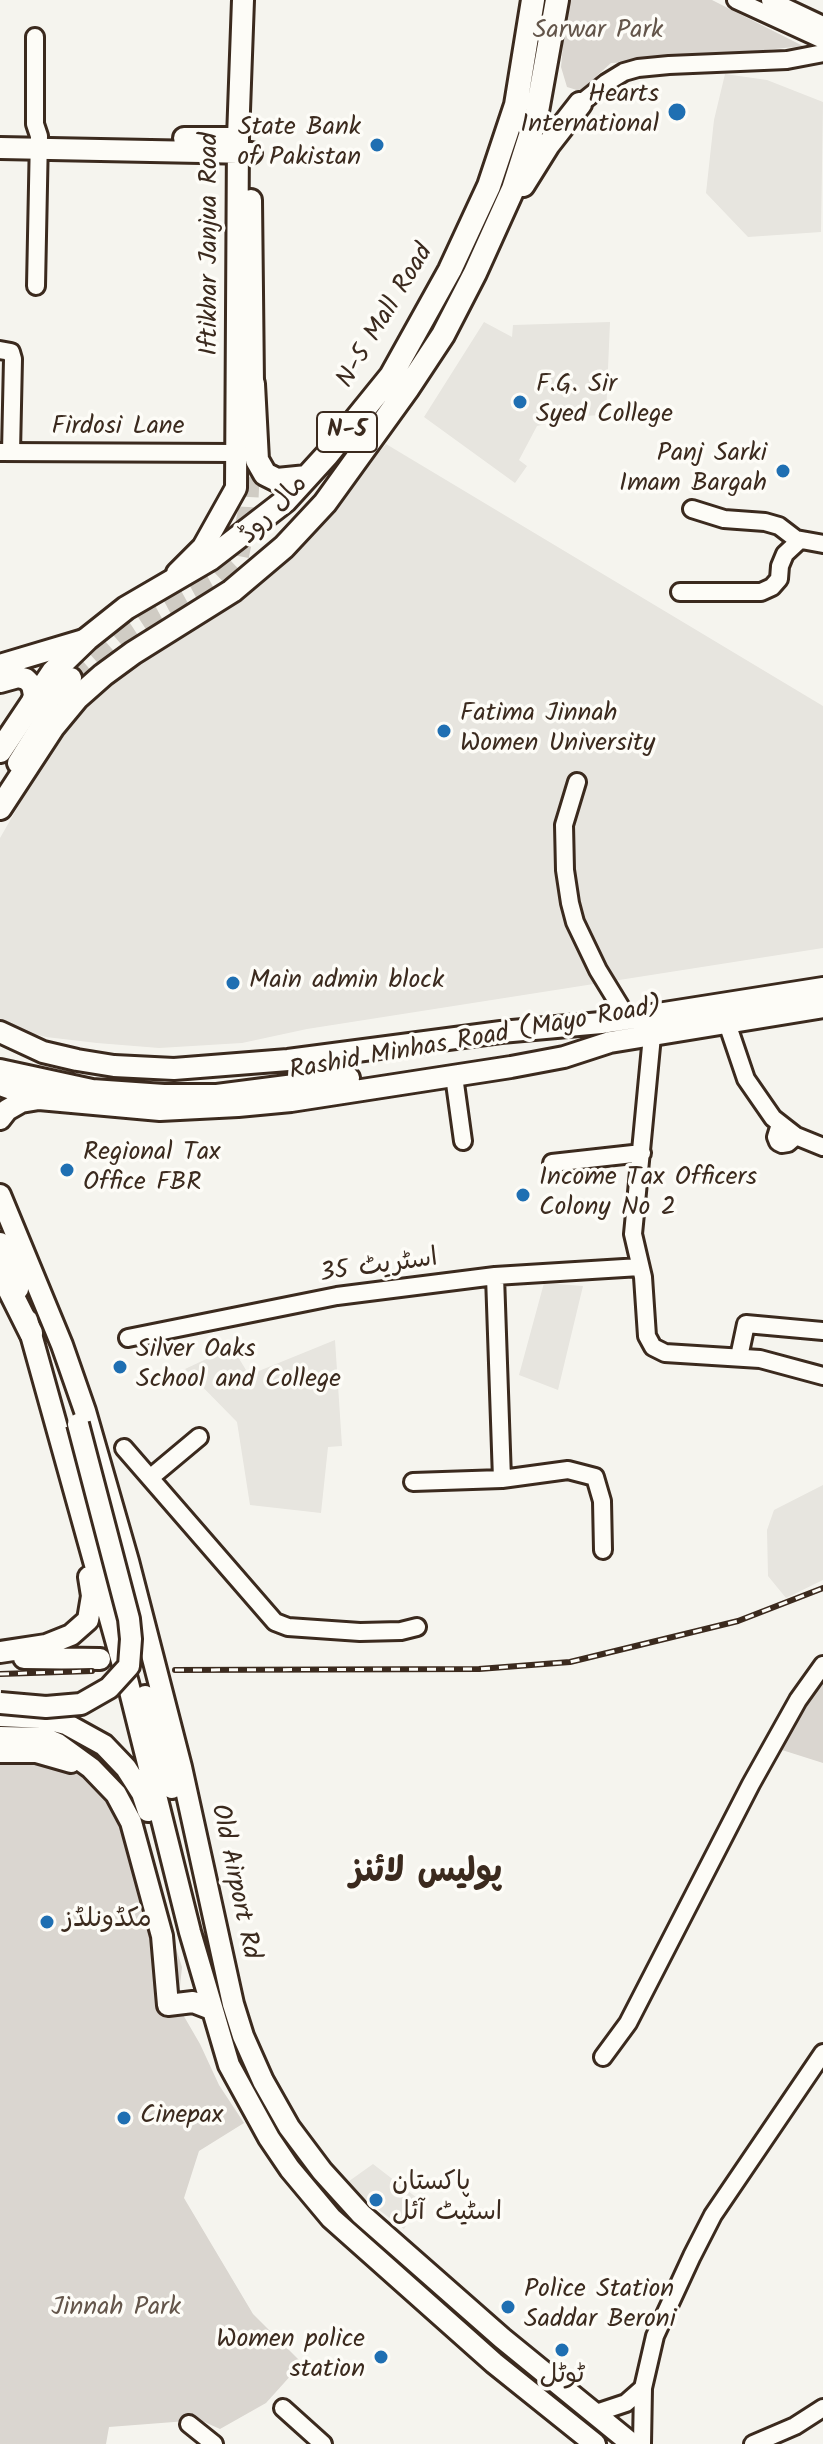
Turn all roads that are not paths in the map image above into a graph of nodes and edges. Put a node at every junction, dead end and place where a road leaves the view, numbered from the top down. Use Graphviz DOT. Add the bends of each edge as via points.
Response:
graph roads {
  1 [pos="243,0"];
  2 [pos="256,0"];
  3 [pos="533,0"];
  4 [pos="557,0"];
  5 [pos="736,0"];
  6 [pos="770,0"];
  7 [pos="823,25"];
  8 [pos="35,37"];
  9 [pos="823,40"];
  10 [pos="823,53"];
  11 [pos="580,104"];
  12 [pos="0,135"];
  13 [pos="39,142"];
  14 [pos="0,148"];
  15 [pos="242,148"];
  16 [pos="501,219"];
  17 [pos="36,286"];
  18 [pos="441,286"];
  19 [pos="462,300"];
  20 [pos="0,350"];
  21 [pos="400,382"];
  22 [pos="253,384"];
  23 [pos="5,452"];
  24 [pos="236,453"];
  25 [pos="307,477"];
  26 [pos="692,509"];
  27 [pos="800,540"];
  28 [pos="823,544"];
  29 [pos="166,585"];
  30 [pos="680,592"];
  31 [pos="87,639"];
  32 [pos="0,665"];
  33 [pos="71,678"];
  34 [pos="0,682"];
  35 [pos="32,703"];
  36 [pos="0,751"];
  37 [pos="577,782"];
  38 [pos="0,805"];
  39 [pos="822,993"];
  40 [pos="628,1019"];
  41 [pos="601,1023"];
  42 [pos="727,1023"];
  43 [pos="0,1032"];
  44 [pos="652,1036"];
  45 [pos="610,1042"];
  46 [pos="0,1049"];
  47 [pos="43,1052"];
  48 [pos="0,1057"];
  49 [pos="0,1070"];
  50 [pos="454,1076"];
  51 [pos="0,1085"];
  52 [pos="39,1099"];
  53 [pos="0,1119"];
  54 [pos="463,1141"];
  55 [pos="823,1147"];
  56 [pos="642,1153"];
  57 [pos="552,1163"];
  58 [pos="0,1183"];
  59 [pos="0,1195"];
  60 [pos="9,1239"];
  61 [pos="640,1267"];
  62 [pos="495,1276"];
  63 [pos="2,1280"];
  64 [pos="823,1331"];
  65 [pos="31,1333"];
  66 [pos="128,1338"];
  67 [pos="62,1345"];
  68 [pos="739,1357"];
  69 [pos="823,1376"];
  70 [pos="199,1437"];
  71 [pos="124,1448"];
  72 [pos="150,1478"];
  73 [pos="502,1479"];
  74 [pos="413,1482"];
  75 [pos="78,1500"];
  76 [pos="603,1550"];
  77 [pos="139,1602"];
  78 [pos="110,1616"];
  79 [pos="417,1627"];
  80 [pos="0,1652"];
  81 [pos="0,1658"];
  82 [pos="100,1659"];
  83 [pos="823,1665"];
  84 [pos="145,1696"];
  85 [pos="0,1703"];
  86 [pos="0,1716"];
  87 [pos="0,1737"];
  88 [pos="0,1752"];
  89 [pos="116,1794"];
  90 [pos="190,1932"];
  91 [pos="233,2004"];
  92 [pos="211,2009"];
  93 [pos="823,2053"];
  94 [pos="603,2057"];
  95 [pos="526,2356"];
  96 [pos="511,2377"];
  97 [pos="643,2388"];
  98 [pos="283,2408"];
  99 [pos="823,2408"];
  100 [pos="596,2413"];
  101 [pos="189,2424"];
  102 [pos="214,2444"];
  103 [pos="323,2444"];
  104 [pos="595,2444"];
  105 [pos="632,2444"];
  106 [pos="642,2444"];
  107 [pos="753,2444"];
  1 -- 15 [label="main road, Iftikhar Janjua Road"];
  2 -- 15 [label="main road, Iftikhar Janjua Road"];
  3 -- 18 [label="highway, N-5 Mall Road / N-5" via="516,105 489,186"];
  4 -- 16 [label="highway, مال روڈ / N-5" via="536,117"];
  5 -- 9 [label="street"];
  6 -- 7 [label="street"];
  8 -- 13 [label="street"];
  10 -- 11 [label="street" via="776,61 638,68 606,83"];
  11 -- 16 [label="highway"];
  12 -- 13 [label="main road"];
  13 -- 14 [label="main road"];
  13 -- 15 [label="main road"];
  13 -- 17 [label="street"];
  15 -- 22 [label="main road, Iftikhar Janjua Road"];
  15 -- 24 [label="main road, Iftikhar Janjua Road"];
  16 -- 19 [label="highway, مال روڈ / N-5"];
  18 -- 19 [label="highway" via="427,336"];
  18 -- 21 [label="highway, N-5 Mall Road / N-5"];
  19 -- 21 [label="highway, مال روڈ / N-5" via="443,335"];
  20 -- 23 [label="street" via="11,352 13,359"];
  21 -- 25 [label="highway, N-5 Mall Road / N-5"];
  21 -- 38 [label="highway, مال روڈ / N-5" via="325,503 284,547 232,591 94,683 53,727"];
  22 -- 25 [label="highway" via="257,460 265,474 277,480"];
  23 -- 24 [label="street, Firdosi Lane"];
  24 -- 29 [label="main road, Iftikhar Janjua Road" via="236,488 203,547"];
  25 -- 29 [label="highway, N-5 Mall Road / N-5" via="285,501 210,559"];
  26 -- 27 [label="street" via="779,526"];
  27 -- 28 [label="street"];
  27 -- 30 [label="street" via="785,554 779,579 761,592"];
  29 -- 31 [label="highway, N-5 Mall Road / N-5"];
  31 -- 32 [label="main road"];
  31 -- 35 [label="highway, N-5 Mall Road / N-5" via="53,672"];
  33 -- 38 [label="main road" via="15,768"];
  34 -- 35 [label="main road" via="26,679 32,685"];
  35 -- 36 [label="highway, N-5 Mall Road / N-5"];
  37 -- 40 [label="street" via="564,825 570,903 598,970"];
  39 -- 40 [label="main road, Rashid Minhas Road (Mayo Road)"];
  39 -- 42 [label="main road, Rashid Minhas Road (Mayo Road)"];
  40 -- 41 [label="main road, Rashid Minhas Road (Mayo Road)"];
  41 -- 47 [label="main road, Rashid Minhas Road (Mayo Road)" via="174,1069 114,1066"];
  41 -- 48 [label="main road" via="501,1043 215,1081 93,1077"];
  42 -- 44 [label="main road, Rashid Minhas Road (Mayo Road)"];
  42 -- 55 [label="street" via="746,1079 780,1124 778,1142 788,1143 796,1136"];
  43 -- 47 [label="main road, Rashid Minhas Road (Mayo Road)"];
  44 -- 45 [label="main road, Rashid Minhas Road (Mayo Road)"];
  44 -- 56 [label="street"];
  45 -- 49 [label="main road" via="217,1095 124,1094"];
  45 -- 50 [label="main road, Rashid Minhas Road (Mayo Road)" via="564,1057"];
  46 -- 47 [label="main road"];
  50 -- 52 [label="main road, Rashid Minhas Road (Mayo Road)" via="291,1101 194,1109"];
  50 -- 54 [label="street"];
  51 -- 52 [label="main road, Rashid Minhas Road (Mayo Road)"];
  52 -- 53 [label="main road" via="14,1106"];
  56 -- 57 [label="street"];
  56 -- 61 [label="street" via="633,1234"];
  58 -- 60 [label="main road"];
  59 -- 60 [label="main road, Old Airport Rd"];
  60 -- 65 [label="main road, Old Airport Rd"];
  60 -- 67 [label="main road, Old Airport Rd"];
  61 -- 62 [label="street, اسٹریٹ 35"];
  61 -- 68 [label="street" via="647,1336 653,1347 665,1353"];
  62 -- 66 [label="street, اسٹریٹ 35" via="337,1296"];
  62 -- 73 [label="street"];
  63 -- 65 [label="highway"];
  64 -- 68 [label="street" via="746,1324"];
  65 -- 75 [label="main road, Old Airport Rd"];
  67 -- 77 [label="main road, Old Airport Rd"];
  67 -- 85 [label="main road, bridge" via="129,1619 129,1666 109,1688 81,1704"];
  68 -- 69 [label="street"];
  70 -- 72 [label="street"];
  71 -- 72 [label="street"];
  72 -- 79 [label="street" via="275,1622 360,1632"];
  73 -- 74 [label="street"];
  73 -- 76 [label="street" via="568,1470 595,1477 602,1501"];
  75 -- 78 [label="main road, Old Airport Rd"];
  75 -- 80 [label="main road" via="92,1596 88,1620 71,1635 46,1645"];
  77 -- 78 [label="main road" via="141,1650 132,1657 124,1653"];
  77 -- 91 [label="main road, Old Airport Rd"];
  78 -- 90 [label="main road, Old Airport Rd"];
  81 -- 82 [label="main road"];
  83 -- 94 [label="street" via="751,1784 628,2023"];
  84 -- 91 [label="main road"];
  86 -- 90 [label="main road" via="66,1724 104,1745 126,1768 142,1793 164,1869"];
  87 -- 89 [label="main road" via="44,1738 58,1744"];
  88 -- 89 [label="main road" via="36,1752 76,1763"];
  89 -- 92 [label="main road" via="131,1822 162,1936 168,2005 193,2002"];
  90 -- 92 [label="main road, Old Airport Rd"];
  91 -- 95 [label="main road, Old Airport Rd" via="263,2081 322,2171 361,2214"];
  92 -- 96 [label="main road, Old Airport Rd" via="229,2065 290,2169 331,2218"];
  93 -- 97 [label="street" via="713,2215 655,2336"];
  95 -- 96 [label="main road"];
  95 -- 100 [label="main road, Old Airport Rd"];
  96 -- 104 [label="main road, Old Airport Rd"];
  97 -- 100 [label="street" via="626,2403"];
  97 -- 106 [label="street"];
  98 -- 103 [label="street"];
  99 -- 107 [label="street"];
  100 -- 105 [label="main road, Old Airport Rd"];
  101 -- 102 [label="street"];
}
